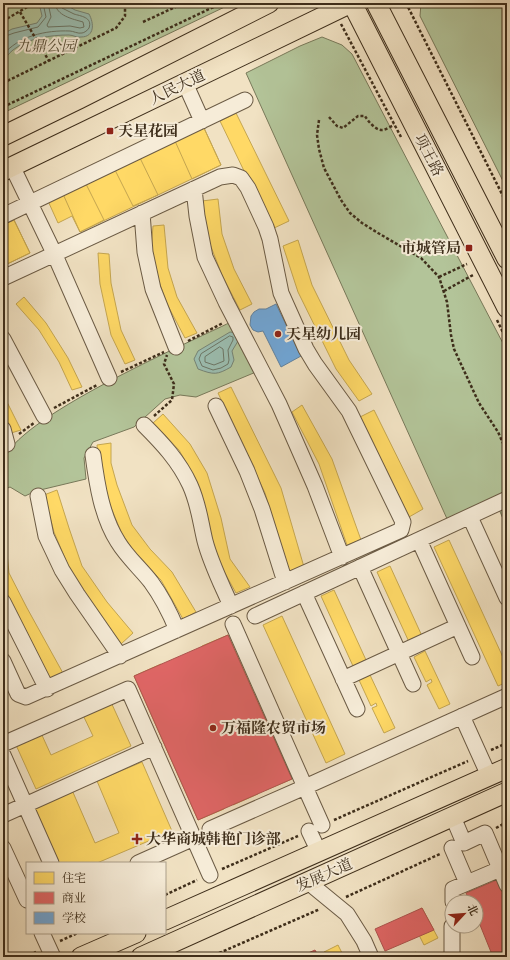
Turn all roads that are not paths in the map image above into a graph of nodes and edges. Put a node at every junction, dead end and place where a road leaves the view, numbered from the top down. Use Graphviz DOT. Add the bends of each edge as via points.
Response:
graph roads {
  1 [pos="269,3"];
  2 [pos="351,3"];
  3 [pos="376,3"];
  4 [pos="185,83"];
  5 [pos="245,100"];
  6 [pos="202,121"];
  7 [pos="3,136"];
  8 [pos="8,168"];
  9 [pos="194,189"];
  10 [pos="30,203"];
  11 [pos="142,213"];
  12 [pos="3,216"];
  13 [pos="54,253"];
  14 [pos="507,259"];
  15 [pos="3,278"];
  16 [pos="507,308"];
  17 [pos="3,339"];
  18 [pos="176,347"];
  19 [pos="109,378"];
  20 [pos="216,406"];
  21 [pos="44,416"];
  22 [pos="144,425"];
  23 [pos="3,429"];
  24 [pos="7,444"];
  25 [pos="93,455"];
  26 [pos="38,496"];
  27 [pos="507,500"];
  28 [pos="470,517"];
  29 [pos="419,540"];
  30 [pos="342,557"];
  31 [pos="360,567"];
  32 [pos="285,582"];
  33 [pos="304,593"];
  34 [pos="507,598"];
  35 [pos="3,602"];
  36 [pos="231,606"];
  37 [pos="256,616"];
  38 [pos="234,624"];
  39 [pos="458,626"];
  40 [pos="177,630"];
  41 [pos="399,654"];
  42 [pos="120,656"];
  43 [pos="472,658"];
  44 [pos="3,661"];
  45 [pos="343,679"];
  46 [pos="413,684"];
  47 [pos="47,688"];
  48 [pos="507,696"];
  49 [pos="357,710"];
  50 [pos="462,716"];
  51 [pos="3,744"];
  52 [pos="154,747"];
  53 [pos="3,755"];
  54 [pos="507,768"];
  55 [pos="489,776"];
  56 [pos="305,787"];
  57 [pos="507,792"];
  58 [pos="25,805"];
  59 [pos="3,815"];
  60 [pos="452,816"];
  61 [pos="210,830"];
  62 [pos="194,838"];
  63 [pos="3,848"];
  64 [pos="452,848"];
  65 [pos="319,852"];
  66 [pos="51,862"];
  67 [pos="140,862"];
  68 [pos="500,868"];
  69 [pos="210,875"];
  70 [pos="308,882"];
  71 [pos="467,883"];
  72 [pos="507,885"];
  73 [pos="453,894"];
  74 [pos="26,898"];
  75 [pos="166,920"];
  76 [pos="42,934"];
  77 [pos="134,934"];
  78 [pos="452,934"];
  79 [pos="53,957"];
  80 [pos="81,957"];
  81 [pos="141,957"];
  82 [pos="371,957"];
  83 [pos="452,957"];
  1 -- 7 [label="main road"];
  2 -- 4 [label="main road, 人民大道"];
  2 -- 16 [label="main road, 项王路"];
  3 -- 14 [label="main road, 项王路"];
  4 -- 6 [label="street"];
  4 -- 8 [label="main road, 人民大道"];
  5 -- 6 [label="street"];
  6 -- 10 [label="street"];
  8 -- 10 [label="street"];
  9 -- 11 [label="street"];
  9 -- 30 [label="street" via="205,257 278,404 315,486"];
  9 -- 30 [label="street" via="220,177 233,175 241,178 248,188 270,239 281,293 306,349 349,411 403,522 401,530"];
  10 -- 12 [label="street"];
  10 -- 13 [label="street"];
  11 -- 13 [label="street"];
  11 -- 18 [label="street" via="145,252 153,289"];
  13 -- 15 [label="street"];
  13 -- 19 [label="street"];
  17 -- 21 [label="street"];
  20 -- 32 [label="street" via="260,502"];
  22 -- 36 [label="street" via="170,452 190,484 200,509 205,541"];
  23 -- 24 [label="street"];
  25 -- 40 [label="street" via="96,482 105,516 118,543 151,582 168,608"];
  26 -- 42 [label="street" via="46,536 62,570"];
  27 -- 28 [label="street"];
  28 -- 29 [label="street"];
  28 -- 34 [label="street"];
  29 -- 31 [label="street"];
  29 -- 39 [label="street"];
  30 -- 32 [label="street"];
  31 -- 33 [label="street"];
  31 -- 41 [label="street"];
  32 -- 36 [label="street"];
  33 -- 37 [label="street"];
  33 -- 45 [label="street"];
  35 -- 47 [label="street"];
  36 -- 40 [label="street"];
  38 -- 56 [label="street"];
  39 -- 41 [label="street"];
  39 -- 43 [label="street"];
  40 -- 42 [label="street"];
  41 -- 45 [label="street"];
  41 -- 46 [label="street"];
  42 -- 47 [label="street"];
  44 -- 47 [label="street" via="18,694 26,697"];
  45 -- 49 [label="street"];
  48 -- 50 [label="street"];
  50 -- 55 [label="street"];
  50 -- 56 [label="street"];
  51 -- 52 [label="street" via="128,689"];
  52 -- 58 [label="street"];
  52 -- 62 [label="street"];
  53 -- 58 [label="street"];
  54 -- 55 [label="main road, 发展大道"];
  55 -- 65 [label="main road, 发展大道"];
  56 -- 61 [label="street"];
  56 -- 65 [label="street" via="316,828"];
  57 -- 60 [label="main road, 发展大道"];
  58 -- 59 [label="street"];
  58 -- 66 [label="street"];
  60 -- 68 [label="street" via="464,843 485,833"];
  60 -- 70 [label="main road, 发展大道"];
  62 -- 67 [label="street"];
  62 -- 69 [label="street"];
  63 -- 74 [label="street"];
  64 -- 71 [label="street"];
  65 -- 75 [label="main road, 发展大道"];
  68 -- 71 [label="street"];
  68 -- 72 [label="street"];
  70 -- 81 [label="main road, 发展大道"];
  70 -- 82 [label="street" via="347,914"];
  71 -- 73 [label="street" via="453,890"];
  76 -- 79 [label="street"];
  77 -- 80 [label="main road"];
  78 -- 83 [label="street"];
}
